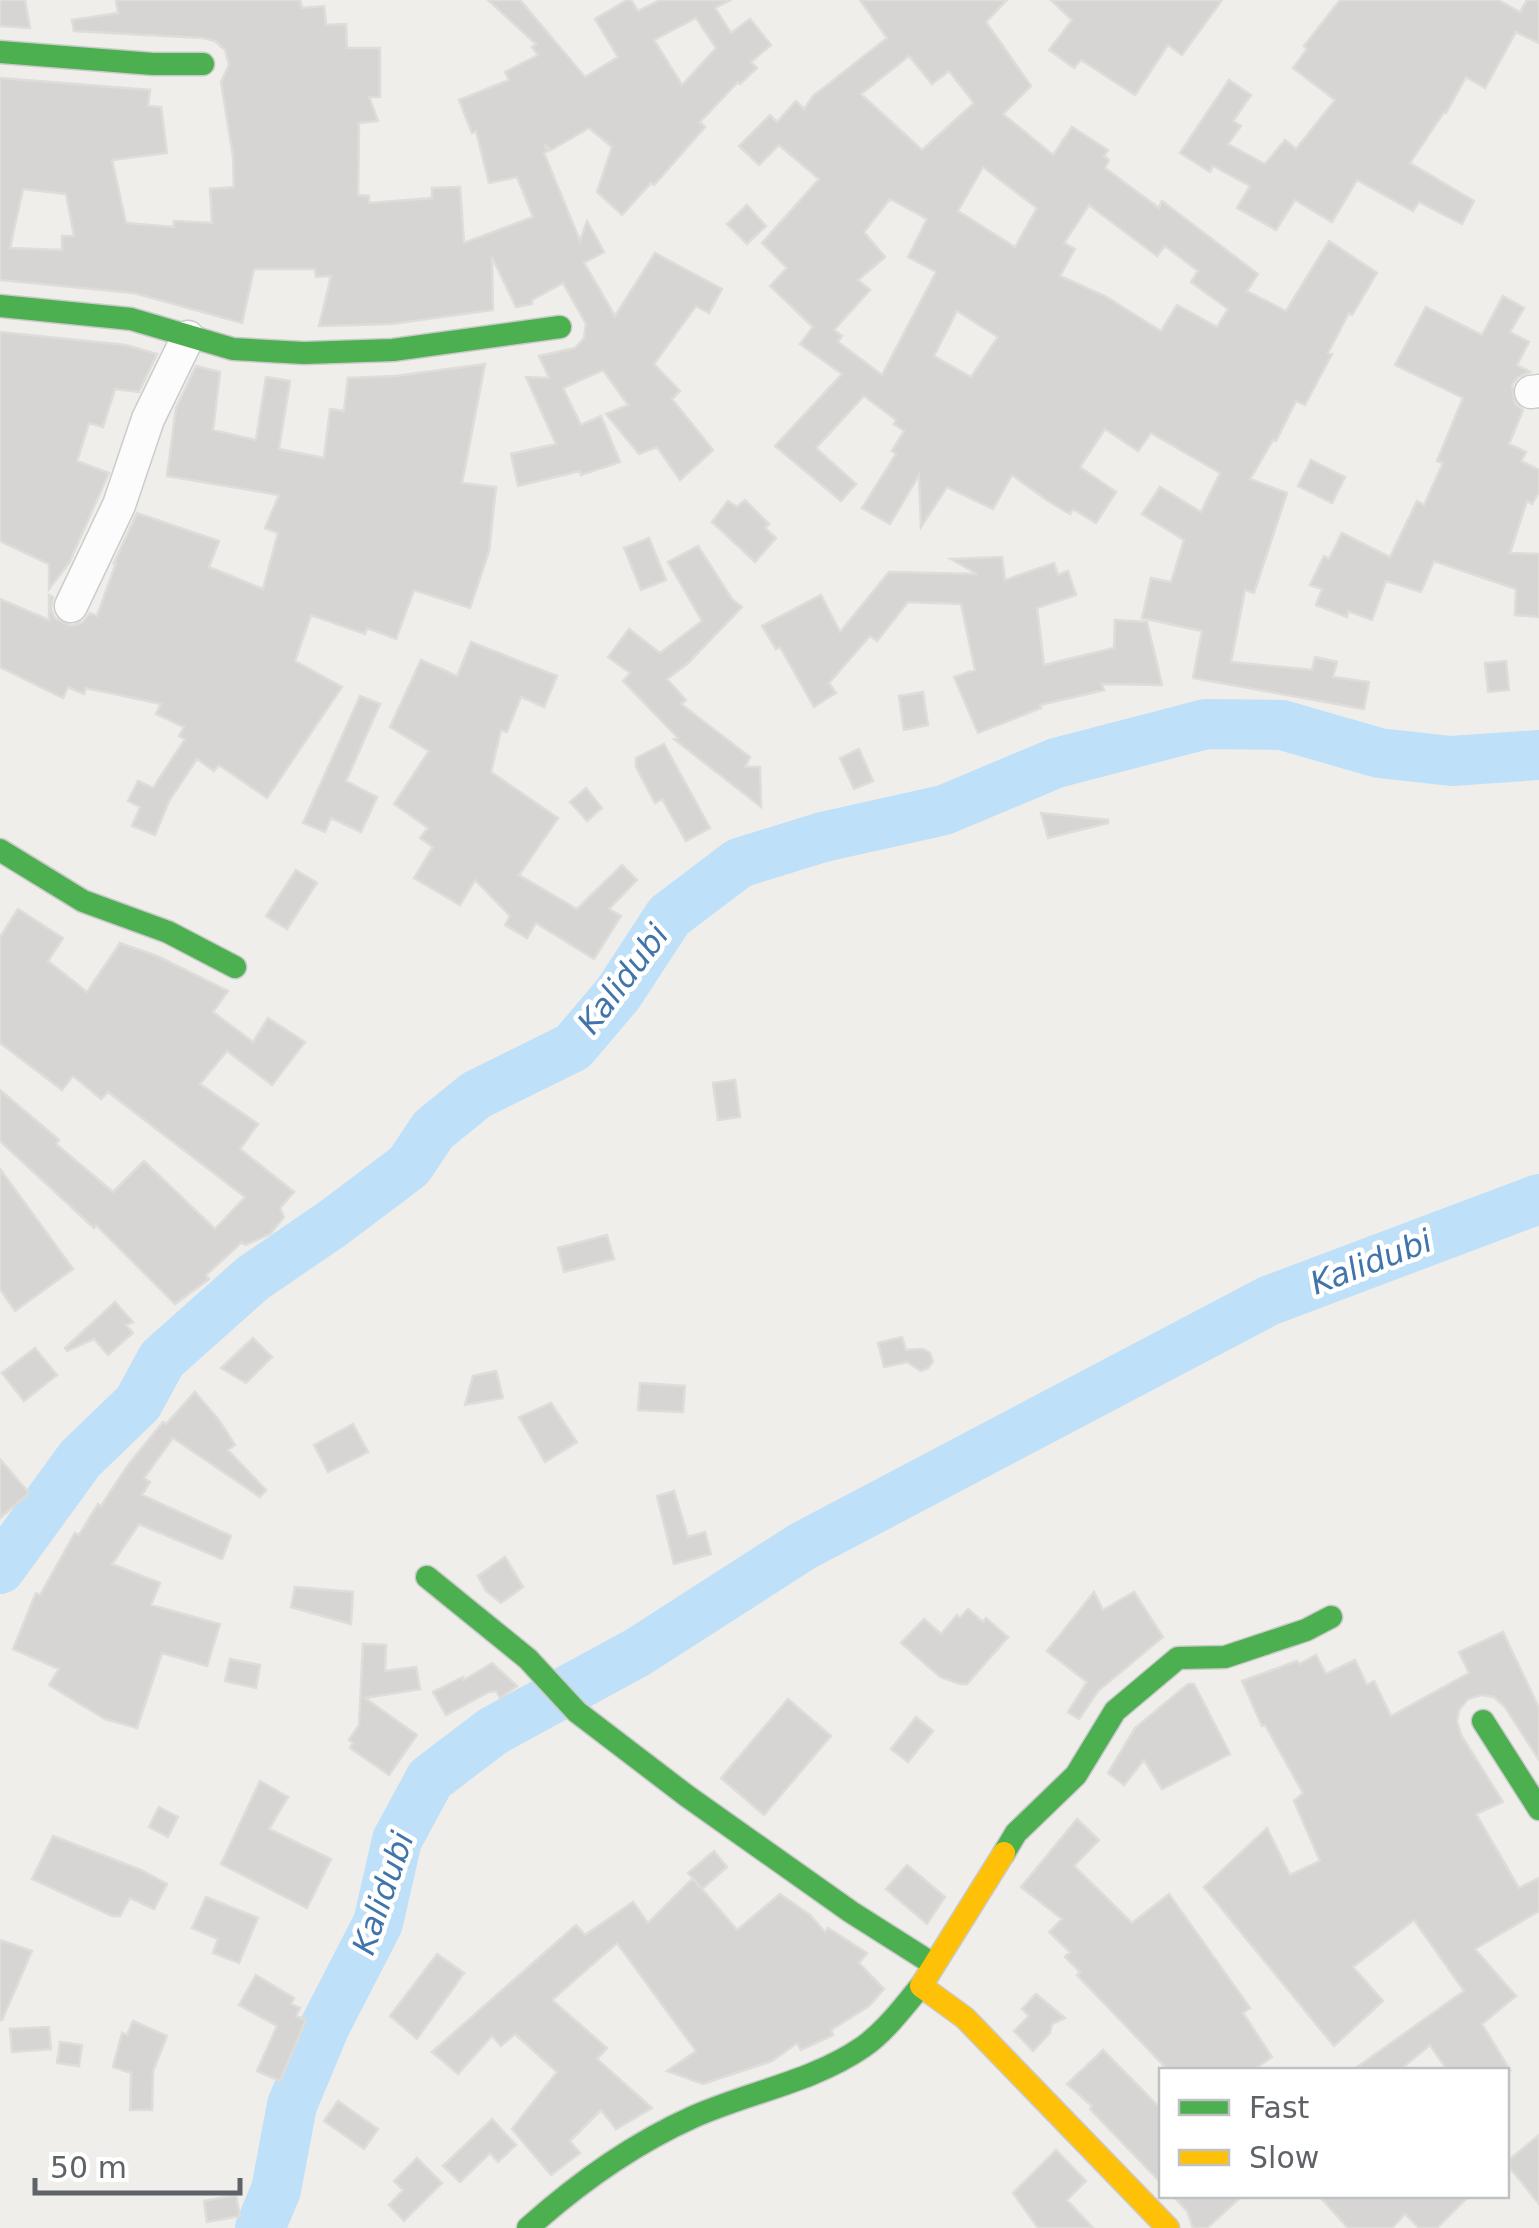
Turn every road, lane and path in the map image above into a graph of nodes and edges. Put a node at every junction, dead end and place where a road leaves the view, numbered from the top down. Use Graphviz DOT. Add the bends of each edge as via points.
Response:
graph roads {
  1 [pos="0,52"];
  2 [pos="203,64"];
  3 [pos="0,306"];
  4 [pos="560,327"];
  5 [pos="188,337"];
  6 [pos="71,606"];
  7 [pos="0,850"];
  8 [pos="235,967"];
  9 [pos="428,1577"];
  10 [pos="1331,1617"];
  11 [pos="1483,1721"];
  12 [pos="1539,1809"];
  13 [pos="933,1964"];
  14 [pos="921,1986"];
  15 [pos="528,2228"];
  16 [pos="1168,2228"];
  1 -- 2 [label="street"];
  3 -- 5 [label="street" via="131,319"];
  4 -- 5 [label="street" via="392,350 304,353 233,349"];
  5 -- 6 [label="street"];
  7 -- 8 [label="street" via="84,901 168,932"];
  9 -- 13 [label="street" via="528,1659 577,1712 687,1796"];
  10 -- 13 [label="street" via="1225,1657 1178,1658 1115,1710 1076,1775 1016,1833"];
  11 -- 12 [label="street"];
  13 -- 14 [label="street"];
  14 -- 15 [label="street" via="863,2047 665,2130 560,2198"];
  14 -- 16 [label="street" via="965,2018"];
}
